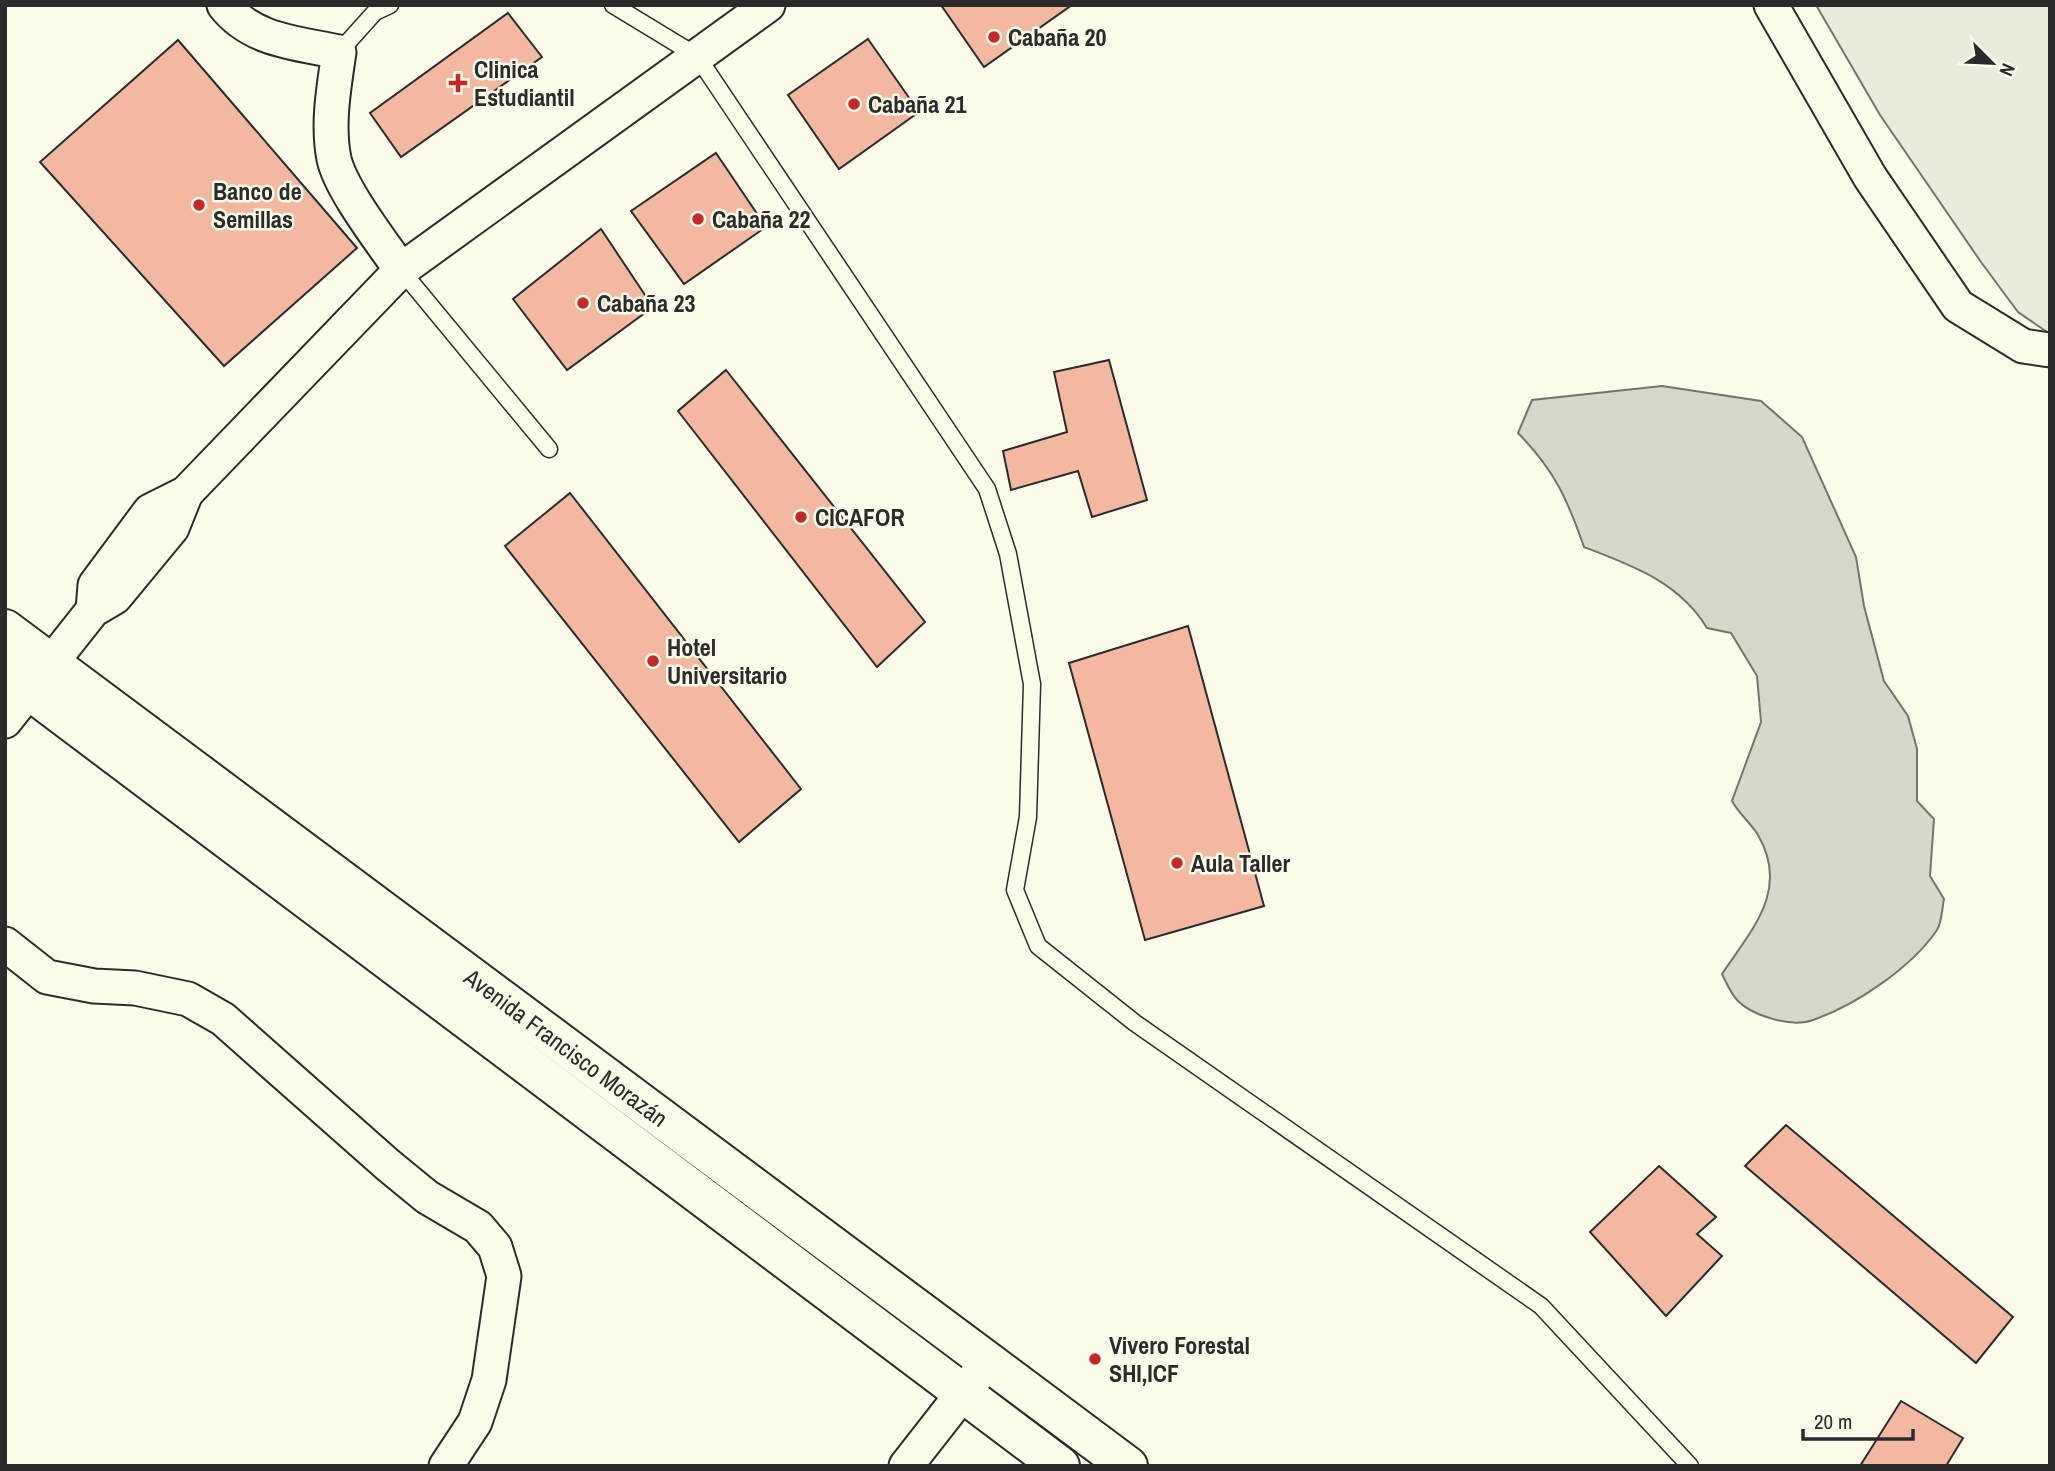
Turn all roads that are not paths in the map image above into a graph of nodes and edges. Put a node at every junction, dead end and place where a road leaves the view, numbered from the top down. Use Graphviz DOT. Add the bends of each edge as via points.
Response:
graph roads {
  1 [pos="224,5"];
  2 [pos="390,5"];
  3 [pos="613,5"];
  4 [pos="768,5"];
  5 [pos="1771,5"];
  6 [pos="339,52"];
  7 [pos="697,56"];
  8 [pos="401,270"];
  9 [pos="2050,350"];
  10 [pos="549,449"];
  11 [pos="5,629"];
  12 [pos="28,675"];
  13 [pos="5,721"];
  14 [pos="5,944"];
  15 [pos="988,1362"];
  16 [pos="963,1394"];
  17 [pos="446,1466"];
  18 [pos="906,1466"];
  19 [pos="1060,1466"];
  20 [pos="1128,1466"];
  21 [pos="1690,1466"];
  1 -- 6 [label="street" via="237,22 271,38"];
  2 -- 6 [label="lane" via="376,12"];
  3 -- 7 [label="lane"];
  4 -- 7 [label="street"];
  5 -- 9 [label="street" via="1870,177 1958,306 2022,346"];
  6 -- 8 [label="street" via="331,108 335,160 362,215"];
  7 -- 8 [label="street"];
  7 -- 21 [label="lane" via="987,489 1009,554 1032,684 1028,817 1015,890 1038,946 1135,1023 1541,1306"];
  8 -- 10 [label="lane"];
  8 -- 12 [label="street" via="186,494 172,528 115,597 93,610"];
  11 -- 12 [label="main road, Avenida Francisco Morazán"];
  12 -- 13 [label="street"];
  12 -- 15 [label="main road, Avenida Francisco Morazán"];
  12 -- 16 [label="main road, Avenida Francisco Morazán"];
  14 -- 17 [label="street" via="47,977 188,999 223,1019 388,1165 427,1197 478,1227 495,1247 504,1276 489,1380 475,1422"];
  15 -- 16 [label="street"];
  15 -- 20 [label="main road, Avenida Francisco Morazán"];
  16 -- 18 [label="street"];
  16 -- 19 [label="main road, Avenida Francisco Morazán"];
}
